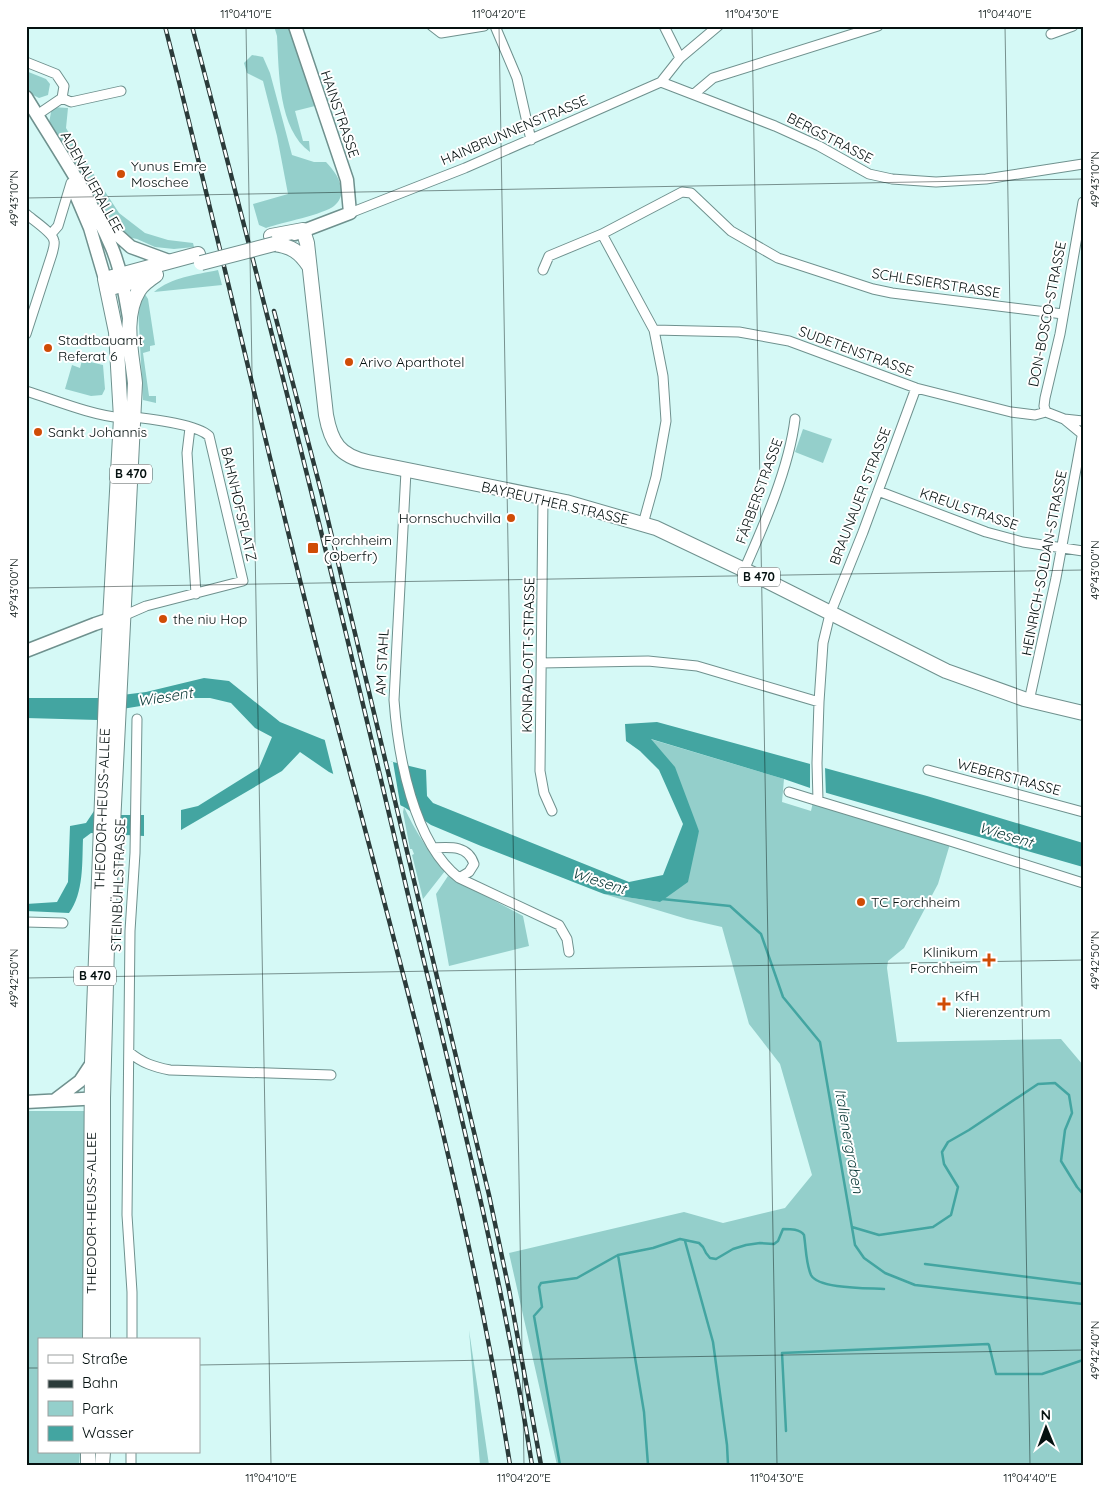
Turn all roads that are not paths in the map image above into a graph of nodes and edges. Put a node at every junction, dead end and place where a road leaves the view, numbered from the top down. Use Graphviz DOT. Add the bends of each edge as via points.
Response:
graph roads {
  1 [pos="295,26"];
  2 [pos="432,26"];
  3 [pos="484,26"];
  4 [pos="495,26"];
  5 [pos="664,26"];
  6 [pos="718,26"];
  7 [pos="878,26"];
  8 [pos="1073,26"];
  9 [pos="1051,34"];
  10 [pos="680,58"];
  11 [pos="26,62"];
  12 [pos="661,82"];
  13 [pos="121,91"];
  14 [pos="694,94"];
  15 [pos="26,97"];
  16 [pos="62,98"];
  17 [pos="26,108"];
  18 [pos="37,115"];
  19 [pos="531,140"];
  20 [pos="1083,164"];
  21 [pos="71,183"];
  22 [pos="1083,202"];
  23 [pos="350,213"];
  24 [pos="26,214"];
  25 [pos="97,216"];
  26 [pos="303,230"];
  27 [pos="51,234"];
  28 [pos="602,234"];
  29 [pos="272,240"];
  30 [pos="200,258"];
  31 [pos="169,261"];
  32 [pos="309,267"];
  33 [pos="543,270"];
  34 [pos="156,274"];
  35 [pos="122,280"];
  36 [pos="106,284"];
  37 [pos="1063,314"];
  38 [pos="129,318"];
  39 [pos="654,330"];
  40 [pos="26,334"];
  41 [pos="916,388"];
  42 [pos="26,392"];
  43 [pos="1046,412"];
  44 [pos="127,417"];
  45 [pos="795,419"];
  46 [pos="1064,419"];
  47 [pos="1083,421"];
  48 [pos="190,428"];
  49 [pos="1082,432"];
  50 [pos="406,470"];
  51 [pos="878,491"];
  52 [pos="542,497"];
  53 [pos="643,524"];
  54 [pos="1060,548"];
  55 [pos="1083,551"];
  56 [pos="744,570"];
  57 [pos="196,594"];
  58 [pos="830,614"];
  59 [pos="117,618"];
  60 [pos="26,651"];
  61 [pos="541,663"];
  62 [pos="1029,701"];
  63 [pos="819,702"];
  64 [pos="1083,713"];
  65 [pos="137,719"];
  66 [pos="928,770"];
  67 [pos="788,792"];
  68 [pos="818,798"];
  69 [pos="552,811"];
  70 [pos="1083,812"];
  71 [pos="433,848"];
  72 [pos="106,853"];
  73 [pos="459,878"];
  74 [pos="1083,883"];
  75 [pos="26,922"];
  76 [pos="63,923"];
  77 [pos="569,952"];
  78 [pos="129,1052"];
  79 [pos="92,1064"];
  80 [pos="331,1075"];
  81 [pos="97,1098"];
  82 [pos="53,1101"];
  83 [pos="26,1102"];
  84 [pos="90,1338"];
  85 [pos="103,1338"];
  86 [pos="132,1338"];
  1 -- 23 [label="main road, HAINSTRASSE" via="347,180"];
  2 -- 3 [label="street" via="441,33"];
  4 -- 19 [label="street" via="517,78"];
  5 -- 10 [label="street"];
  6 -- 10 [label="street, HAINBRUNNENSTRASSE"];
  7 -- 14 [label="street" via="714,78"];
  8 -- 9 [label="street"];
  10 -- 12 [label="street, HAINBRUNNENSTRASSE"];
  11 -- 16 [label="street" via="56,74 64,86"];
  12 -- 14 [label="street, BERGSTRASSE"];
  12 -- 19 [label="street, HAINBRUNNENSTRASSE"];
  13 -- 16 [label="street" via="71,102"];
  14 -- 20 [label="street, BERGSTRASSE" via="775,126 870,174 892,179 936,182 986,179"];
  15 -- 18 [label="main road, ADENAUERALLEE"];
  16 -- 18 [label="street"];
  17 -- 21 [label="main road, ADENAUERALLEE"];
  18 -- 25 [label="main road, ADENAUERALLEE"];
  19 -- 23 [label="street, HAINBRUNNENSTRASSE"];
  21 -- 27 [label="street" via="58,226"];
  21 -- 36 [label="main road, ADENAUERALLEE" via="90,228"];
  22 -- 37 [label="street, DON-BOSCO-STRASSE"];
  23 -- 26 [label="main road, HAINBRUNNENSTRASSE"];
  24 -- 27 [label="street"];
  25 -- 31 [label="main road" via="131,247"];
  25 -- 35 [label="main road, ADENAUERALLEE"];
  26 -- 29 [label="main road, B 470"];
  26 -- 32 [label="main road, BAYREUTHER STRASSE / B 470" via="308,243"];
  27 -- 40 [label="street" via="54,241 52,254"];
  28 -- 33 [label="street, SCHLESIERSTRASSE" via="550,256"];
  28 -- 37 [label="street, SCHLESIERSTRASSE" via="682,192 691,193 731,231 778,258 838,278 892,293"];
  28 -- 39 [label="street"];
  29 -- 30 [label="main road, B 470"];
  29 -- 32 [label="main road" via="292,248"];
  30 -- 31 [label="main road, B 470"];
  30 -- 34 [label="main road, B 470"];
  31 -- 35 [label="main road, B 470"];
  32 -- 50 [label="main road, BAYREUTHER STRASSE / B 470" via="331,437 339,448 355,459"];
  34 -- 35 [label="main road, B 470" via="143,280"];
  34 -- 38 [label="main road, B 470" via="143,285 135,298"];
  35 -- 36 [label="main road, B 470"];
  35 -- 38 [label="main road, THEODOR-HEUSS-ALLEE"];
  36 -- 44 [label="main road, THEODOR-HEUSS-ALLEE / B 470"];
  37 -- 43 [label="street, DON-BOSCO-STRASSE" via="1045,398"];
  38 -- 44 [label="main road, THEODOR-HEUSS-ALLEE / B 470" via="135,383"];
  39 -- 41 [label="street, SUDETENSTRASSE" via="739,332 789,341"];
  39 -- 53 [label="street" via="663,376 666,421"];
  41 -- 43 [label="street, SUDETENSTRASSE" via="1011,412 1035,415"];
  41 -- 51 [label="street, BRAUNAUER STRASSE"];
  42 -- 44 [label="street, BAHNHOFSPLATZ" via="102,415"];
  43 -- 46 [label="street"];
  44 -- 48 [label="street, BAHNHOFSPLATZ" via="159,419"];
  44 -- 59 [label="main road, THEODOR-HEUSS-ALLEE / B 470"];
  45 -- 56 [label="street, FÄRBERSTRASSE" via="789,451 765,523"];
  46 -- 47 [label="street"];
  46 -- 49 [label="street"];
  48 -- 57 [label="street" via="187,453"];
  48 -- 57 [label="street, BAHNHOFSPLATZ" via="209,436 243,581"];
  49 -- 54 [label="street, HEINRICH-SOLDAN-STRASSE"];
  50 -- 52 [label="main road, BAYREUTHER STRASSE / B 470"];
  50 -- 71 [label="street, AM STAHL" via="394,700 396,733 419,820"];
  51 -- 54 [label="street, KREULSTRASSE" via="986,532"];
  51 -- 58 [label="street, BRAUNAUER STRASSE"];
  52 -- 53 [label="main road, BAYREUTHER STRASSE / B 470"];
  52 -- 61 [label="street, KONRAD-OTT-STRASSE"];
  53 -- 56 [label="main road, BAYREUTHER STRASSE / B 470"];
  54 -- 55 [label="street, KREULSTRASSE"];
  54 -- 62 [label="street, HEINRICH-SOLDAN-STRASSE"];
  56 -- 58 [label="main road, BAYREUTHER STRASSE / B 470"];
  57 -- 59 [label="street, BAHNHOFSPLATZ" via="146,606"];
  58 -- 62 [label="main road, BAYREUTHER STRASSE / B 470" via="946,671"];
  58 -- 63 [label="street, BRAUNAUER STRASSE" via="823,643"];
  59 -- 60 [label="main road"];
  59 -- 72 [label="main road, THEODOR-HEUSS-ALLEE / B 470"];
  61 -- 63 [label="street" via="648,661 697,666"];
  61 -- 69 [label="street, KONRAD-OTT-STRASSE" via="540,771"];
  62 -- 64 [label="main road, BAYREUTHER STRASSE / B 470"];
  63 -- 68 [label="street, BRAUNAUER STRASSE"];
  65 -- 78 [label="street, STEINBÜHLSTRASSE"];
  66 -- 70 [label="street, WEBERSTRASSE"];
  67 -- 68 [label="street"];
  68 -- 74 [label="street"];
  71 -- 73 [label="street, AM STAHL"];
  71 -- 73 [label="street" via="463,850 471,856 474,864"];
  72 -- 79 [label="main road, THEODOR-HEUSS-ALLEE / B 470"];
  72 -- 81 [label="main road, THEODOR-HEUSS-ALLEE / B 470"];
  73 -- 77 [label="street, AM STAHL" via="560,926"];
  75 -- 76 [label="street"];
  78 -- 80 [label="street" via="155,1068 170,1070"];
  78 -- 86 [label="street, STEINBÜHLSTRASSE" via="127,1215"];
  79 -- 81 [label="main road, THEODOR-HEUSS-ALLEE / B 470"];
  79 -- 82 [label="main road" via="80,1081"];
  81 -- 82 [label="main road"];
  81 -- 84 [label="main road, THEODOR-HEUSS-ALLEE / B 470"];
  81 -- 85 [label="main road, THEODOR-HEUSS-ALLEE / B 470"];
  82 -- 83 [label="main road"];
}
